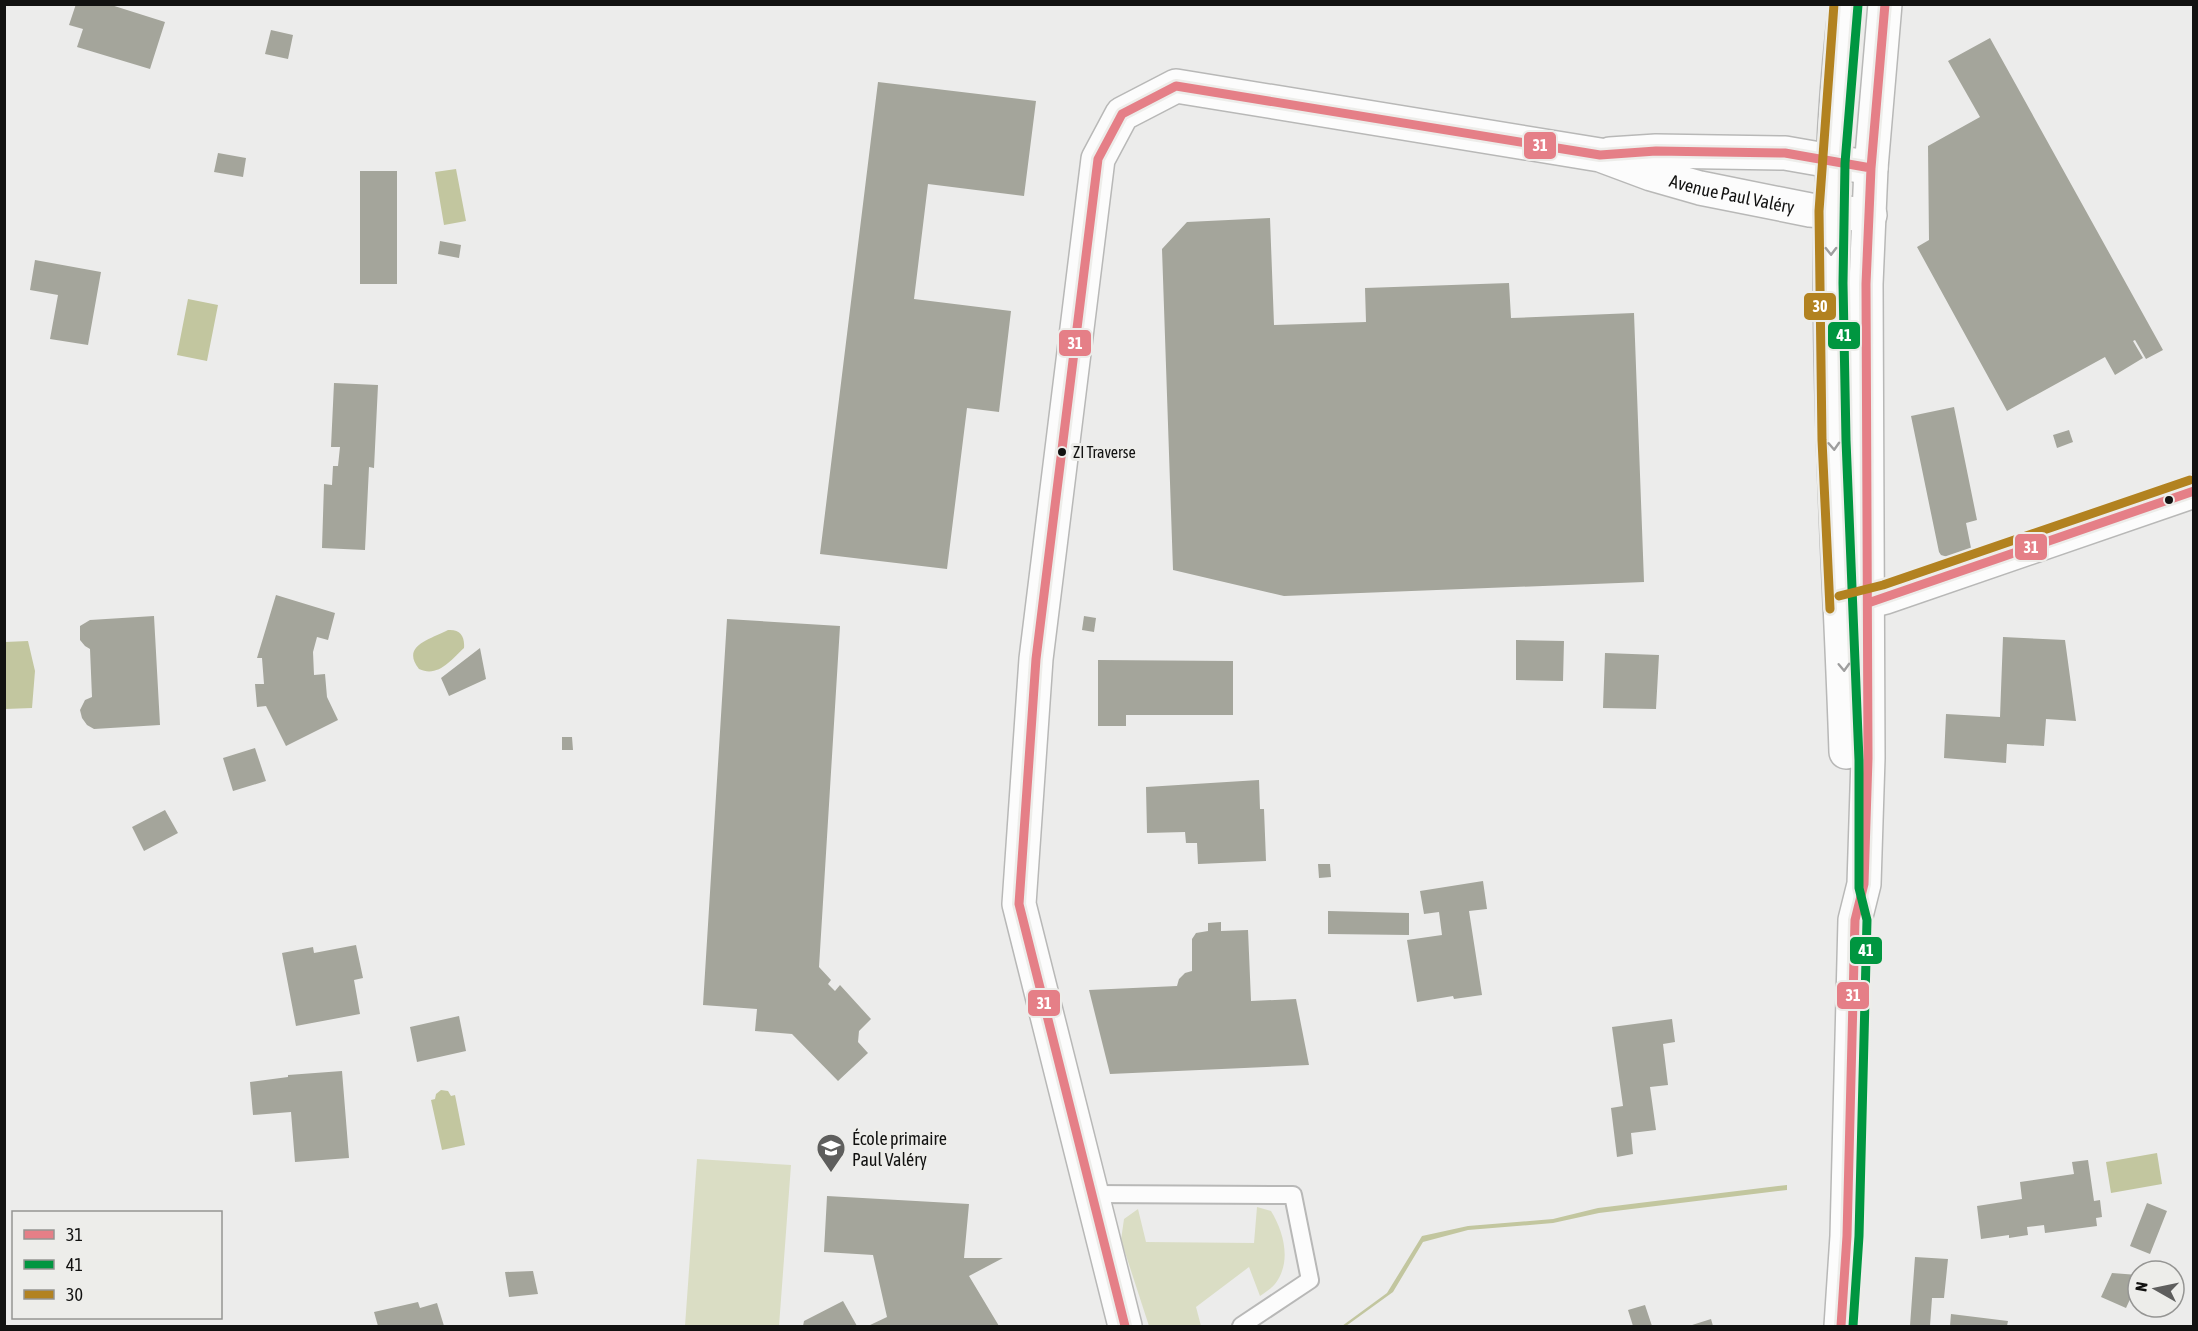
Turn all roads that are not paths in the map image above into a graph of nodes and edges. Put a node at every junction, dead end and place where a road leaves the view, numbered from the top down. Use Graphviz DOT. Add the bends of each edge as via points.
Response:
graph roads {
  1 [pos="1846,4"];
  2 [pos="1885,4"];
  3 [pos="1600,155"];
  4 [pos="1833,162"];
  5 [pos="1871,168"];
  6 [pos="1831,211"];
  7 [pos="1870,215"];
  8 [pos="2193,491"];
  9 [pos="1855,606"];
  10 [pos="1091,1194"];
  11 [pos="1125,1326"];
  12 [pos="1241,1326"];
  13 [pos="1841,1326"];
  1 -- 4 [label="street"];
  2 -- 5 [label="street"];
  3 -- 4 [label="street, Avenue Paul Valéry" via="1656,151 1785,153"];
  3 -- 6 [label="street, Avenue Paul Valéry" via="1700,188"];
  3 -- 10 [label="street, Avenue Paul Valéry" via="1176,86 1122,114 1098,159 1036,659 1019,904"];
  4 -- 5 [label="street, Avenue Paul Valéry"];
  4 -- 6 [label="street"];
  5 -- 7 [label="street"];
  6 -- 7 [label="street, Avenue Paul Valéry"];
  6 -- 9 [label="street, one-way" via="1834,440"];
  7 -- 9 [label="street"];
  8 -- 9 [label="street"];
  9 -- 13 [label="street" via="1847,760 1847,890 1855,920"];
  10 -- 11 [label="street, Avenue Paul Valéry"];
  10 -- 12 [label="lane" via="1293,1195 1310,1280"];
}
